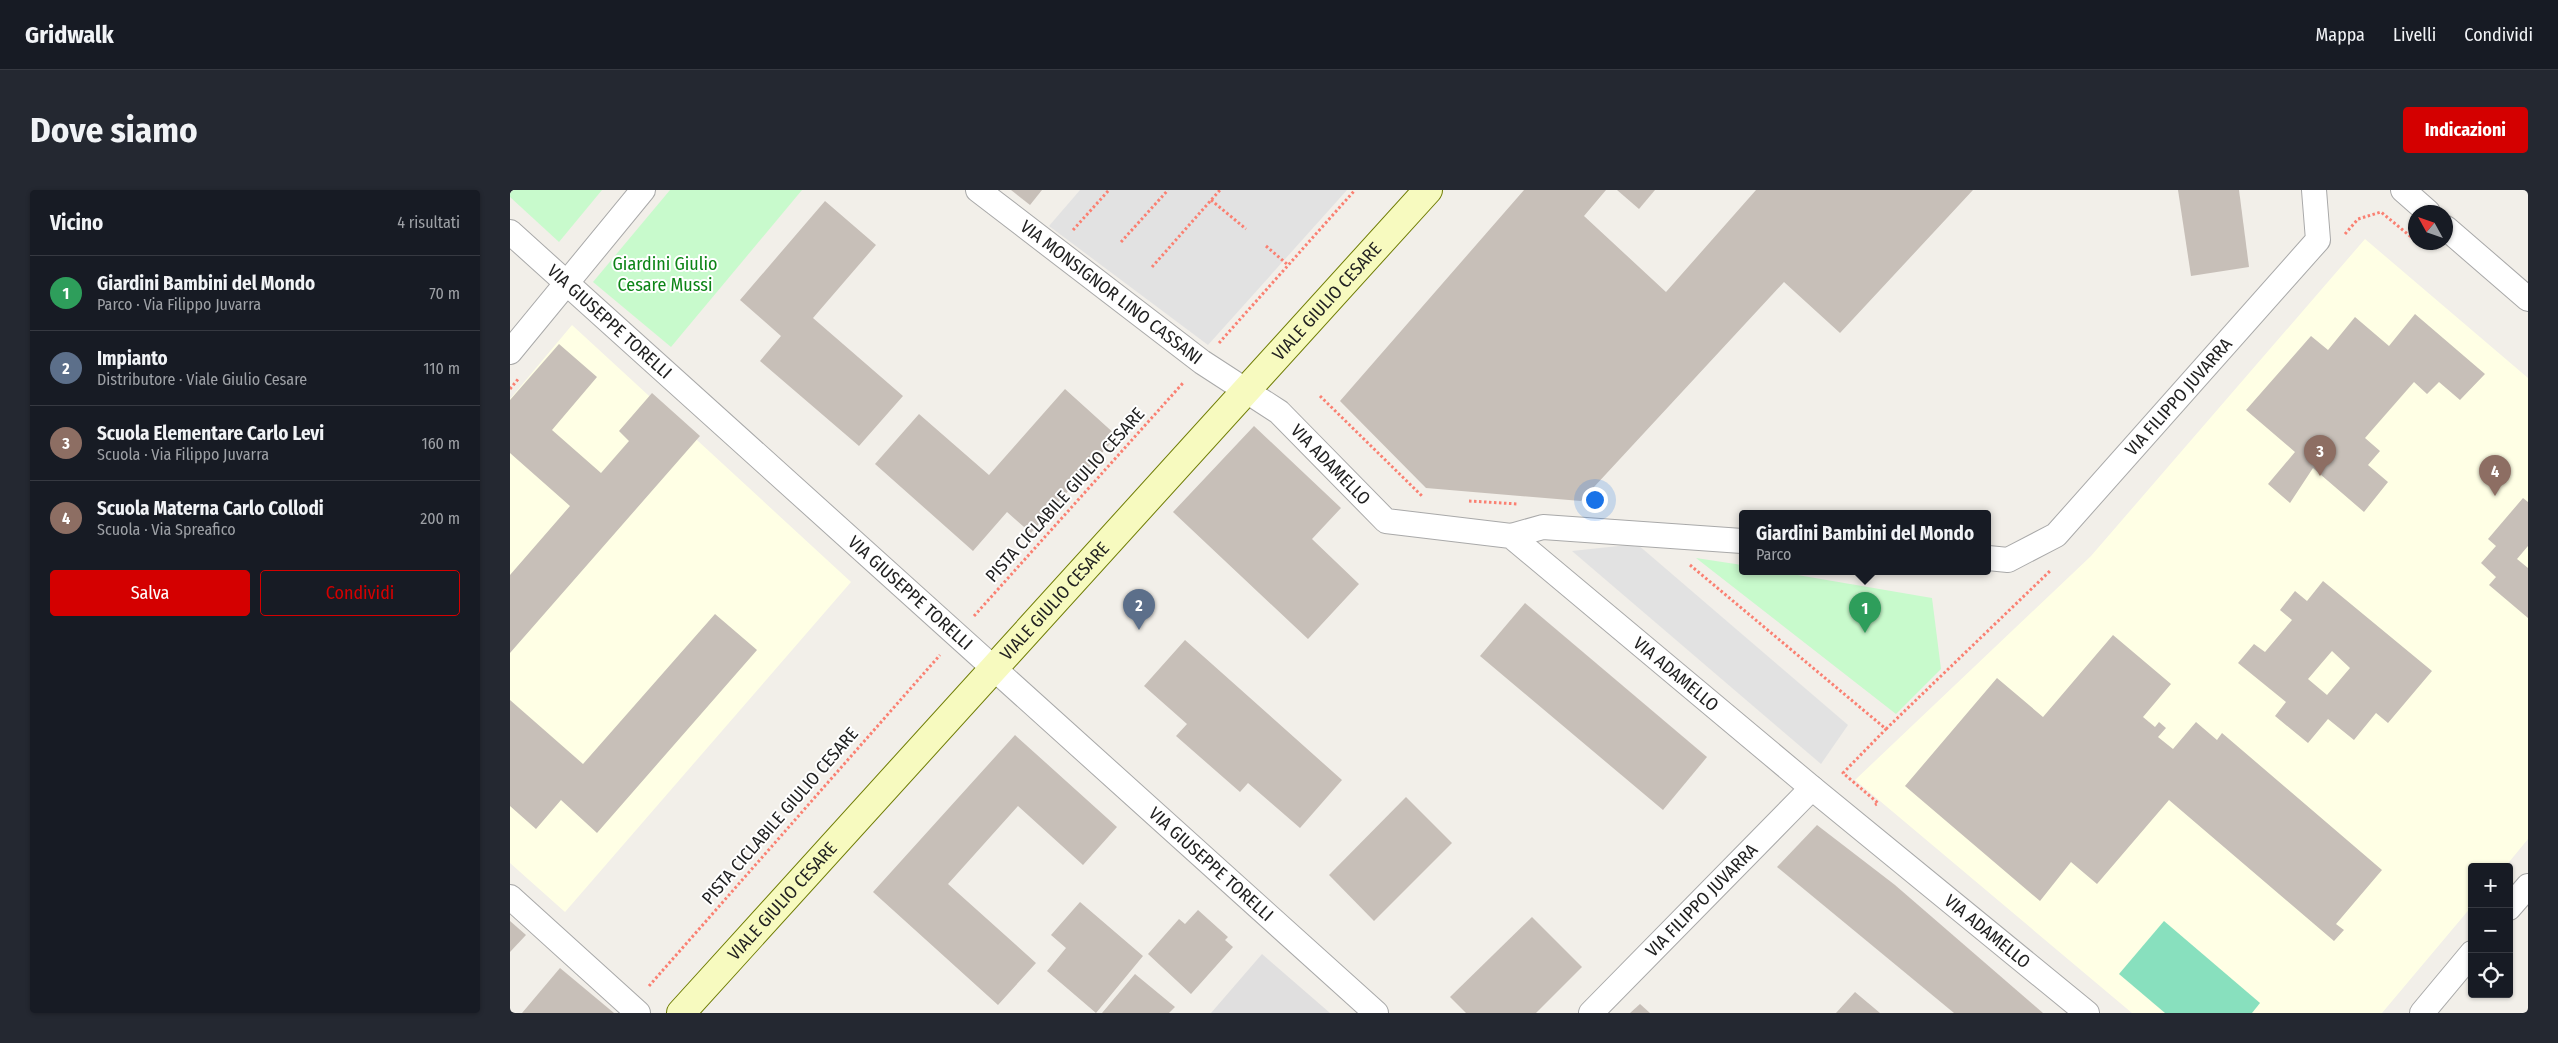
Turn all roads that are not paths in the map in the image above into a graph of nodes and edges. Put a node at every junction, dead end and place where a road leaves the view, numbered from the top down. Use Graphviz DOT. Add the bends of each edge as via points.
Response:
graph roads {
  1 [pos="643,190"];
  2 [pos="978,190"];
  3 [pos="1428,190"];
  4 [pos="2314,190"];
  5 [pos="2402,190"];
  6 [pos="2420,205"];
  7 [pos="510,232"];
  8 [pos="2453,234"];
  9 [pos="566,281"];
  10 [pos="2528,299"];
  11 [pos="510,352"];
  12 [pos="1246,391"];
  13 [pos="1511,536"];
  14 [pos="1739,541"];
  15 [pos="1991,558"];
  16 [pos="995,668"];
  17 [pos="1812,788"];
  18 [pos="2528,886"];
  19 [pos="510,897"];
  20 [pos="2513,903"];
  21 [pos="2468,958"];
  22 [pos="638,1013"];
  23 [pos="681,1013"];
  24 [pos="1376,1013"];
  25 [pos="1592,1013"];
  26 [pos="2087,1013"];
  27 [pos="2422,1013"];
  1 -- 9 [label="street"];
  2 -- 12 [label="street, VIA MONSIGNOR LINO CASSANI" via="1202,362"];
  3 -- 12 [label="main road, VIALE GIULIO CESARE"];
  4 -- 15 [label="street, VIA FILIPPO JUVARRA" via="2318,240 2056,535 2008,560"];
  5 -- 6 [label="street"];
  7 -- 9 [label="street, VIA GIUSEPPE TORELLI"];
  8 -- 10 [label="street"];
  9 -- 11 [label="street"];
  9 -- 16 [label="street, VIA GIUSEPPE TORELLI"];
  12 -- 13 [label="street, VIA ADAMELLO" via="1278,412 1386,521"];
  12 -- 16 [label="main road, VIALE GIULIO CESARE"];
  13 -- 14 [label="street" via="1543,527"];
  13 -- 17 [label="street, VIA ADAMELLO"];
  16 -- 23 [label="main road, VIALE GIULIO CESARE"];
  16 -- 24 [label="street, VIA GIUSEPPE TORELLI"];
  17 -- 25 [label="street, VIA FILIPPO JUVARRA"];
  17 -- 26 [label="street, VIA ADAMELLO"];
  18 -- 20 [label="street"];
  19 -- 22 [label="street"];
  21 -- 27 [label="street"];
}
